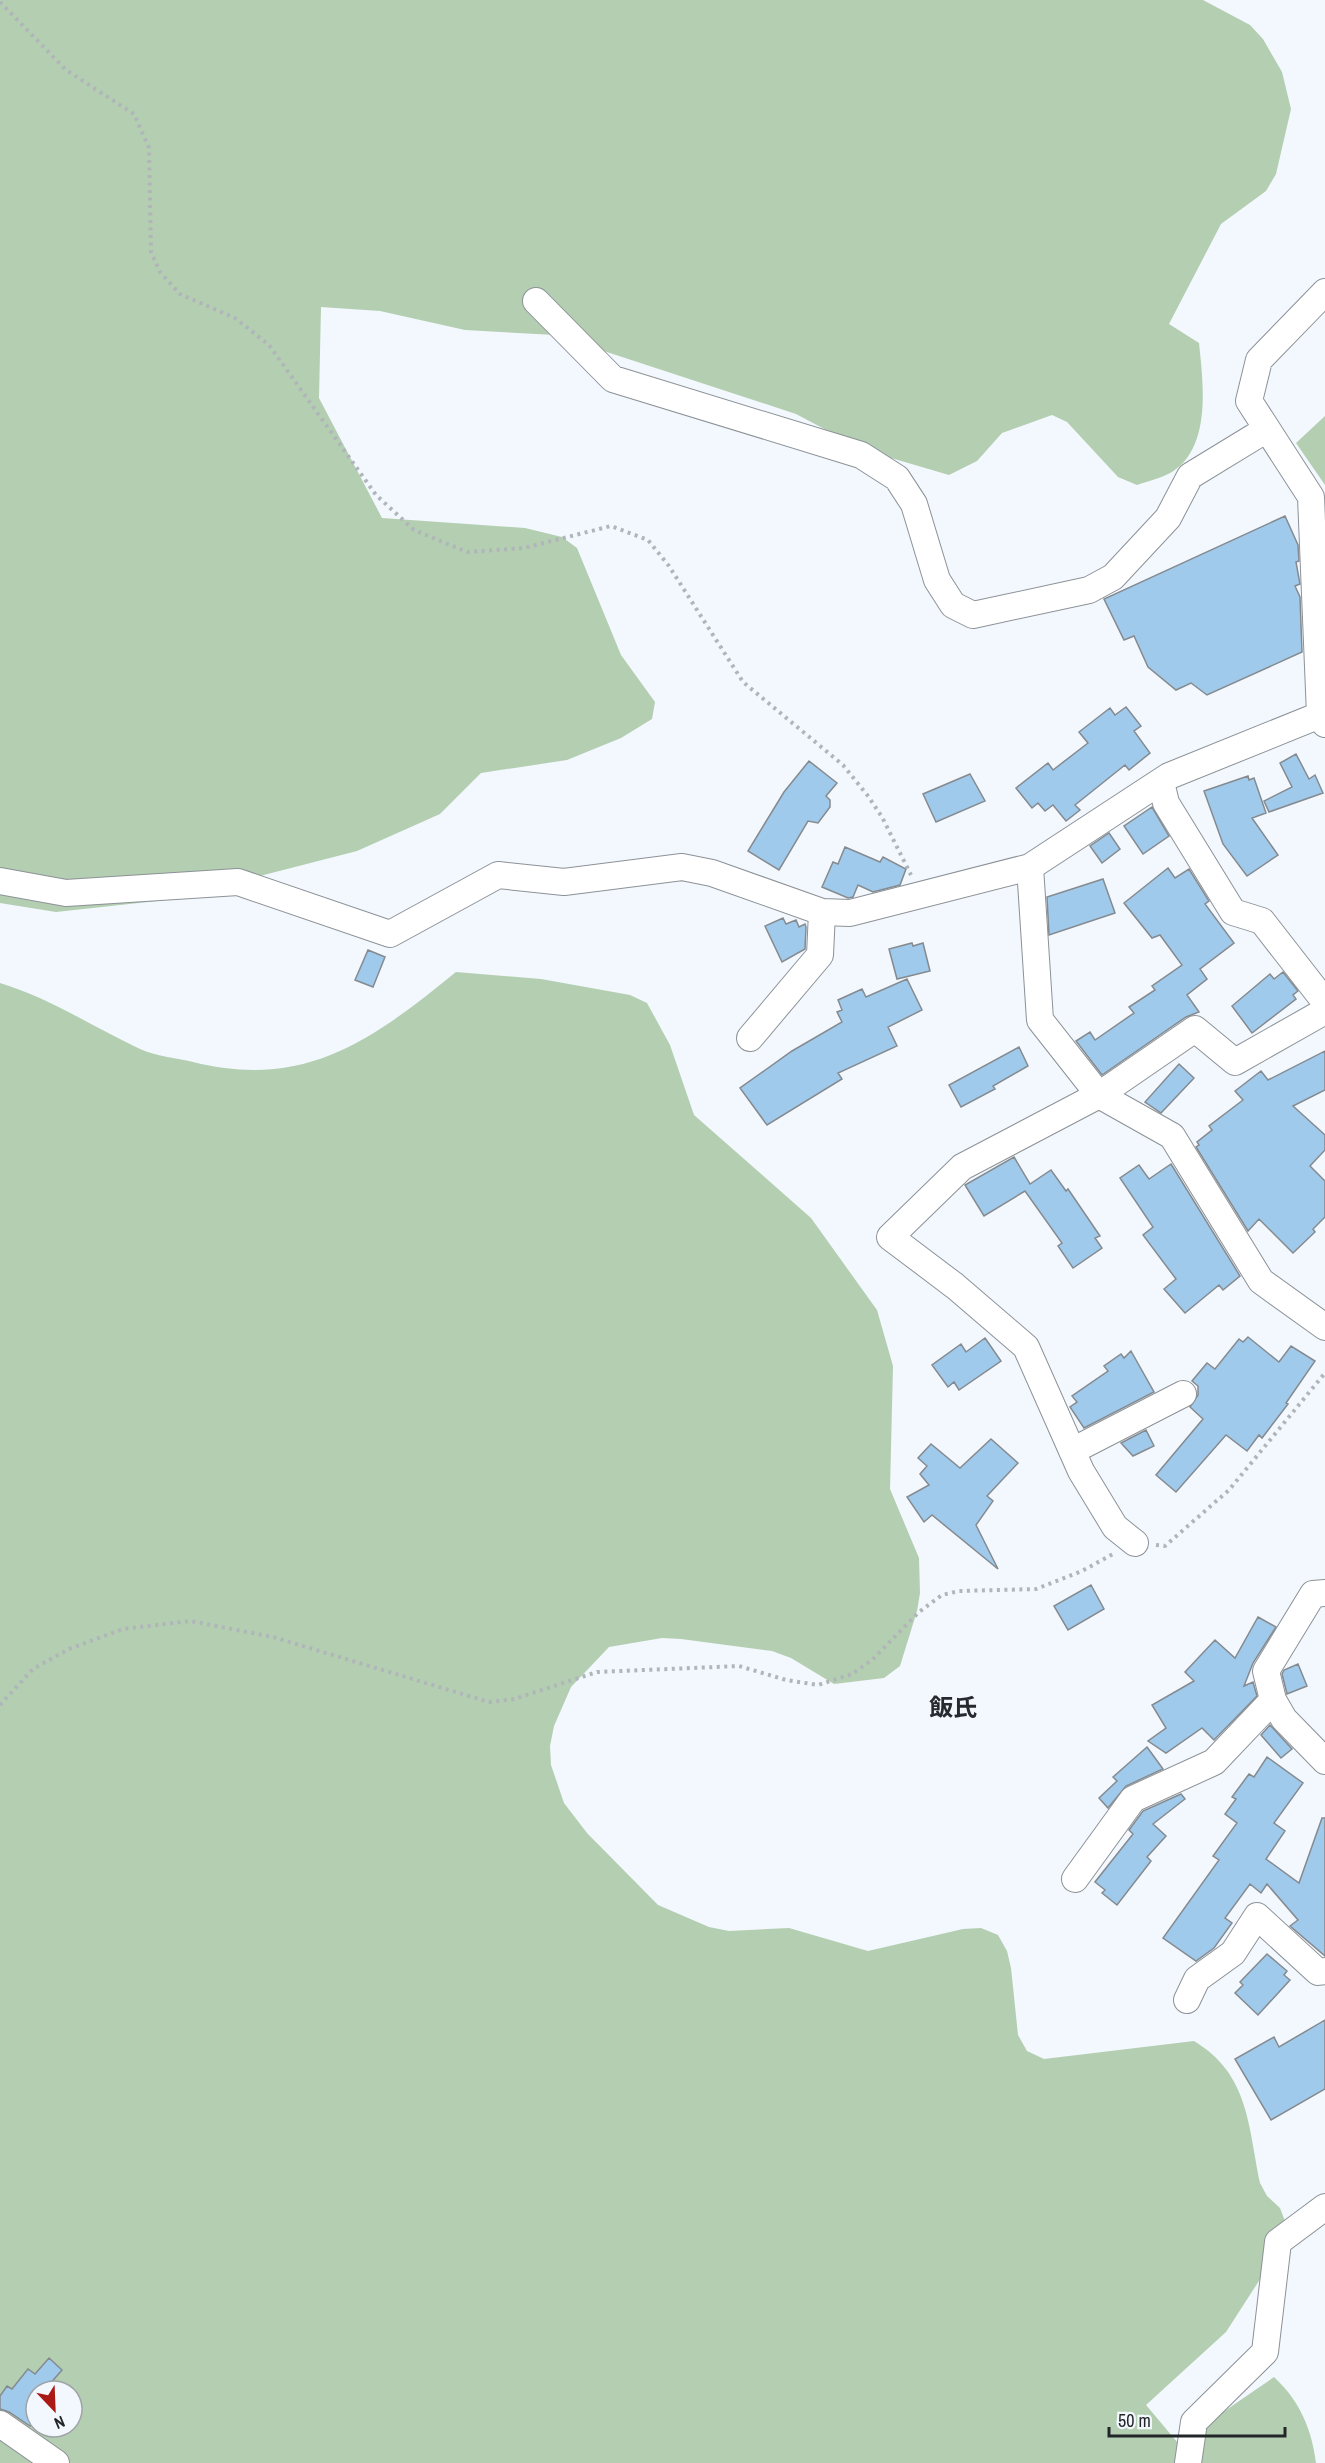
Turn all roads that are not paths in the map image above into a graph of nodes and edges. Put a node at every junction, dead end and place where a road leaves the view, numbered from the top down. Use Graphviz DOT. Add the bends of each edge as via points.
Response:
graph roads {
  1 [pos="1325,292"];
  2 [pos="536,301"];
  3 [pos="1267,429"];
  4 [pos="1322,719"];
  5 [pos="1161,782"];
  6 [pos="1030,867"];
  7 [pos="0,881"];
  8 [pos="822,912"];
  9 [pos="1325,1002"];
  10 [pos="1325,1011"];
  11 [pos="750,1038"];
  12 [pos="1099,1095"];
  13 [pos="1325,1327"];
  14 [pos="1183,1394"];
  15 [pos="1072,1451"];
  16 [pos="1135,1543"];
  17 [pos="1325,1593"];
  18 [pos="1273,1700"];
  19 [pos="1325,1761"];
  20 [pos="1075,1879"];
  21 [pos="1325,1971"];
  22 [pos="1187,2000"];
  23 [pos="1325,2207"];
  24 [pos="0,2424"];
  25 [pos="56,2463"];
  26 [pos="1188,2463"];
  1 -- 3 [label="street" via="1259,360 1249,400"];
  2 -- 3 [label="street" via="613,379 861,455 897,478 914,504 937,580 952,605 974,615 1089,590 1113,577 1168,518 1190,476"];
  3 -- 4 [label="street" via="1311,497"];
  4 -- 5 [label="street"];
  5 -- 6 [label="street"];
  5 -- 9 [label="street" via="1166,803 1233,912 1262,921"];
  6 -- 8 [label="street" via="850,913"];
  6 -- 12 [label="street" via="1040,1020"];
  7 -- 8 [label="street" via="66,893 238,882 390,934 498,875 564,882 682,867 712,873"];
  8 -- 11 [label="street" via="820,955"];
  10 -- 12 [label="street" via="1235,1062 1195,1029"];
  12 -- 13 [label="street" via="1172,1136 1261,1281"];
  12 -- 15 [label="street" via="962,1167 890,1236 1026,1347"];
  14 -- 15 [label="street"];
  15 -- 16 [label="street" via="1115,1527"];
  17 -- 18 [label="street" via="1313,1594 1266,1671"];
  18 -- 19 [label="street" via="1284,1719"];
  18 -- 20 [label="street" via="1214,1762 1133,1799"];
  21 -- 22 [label="street" via="1318,1972 1257,1916 1233,1953 1197,1979"];
  23 -- 26 [label="street" via="1278,2242 1265,2352 1194,2422"];
  24 -- 25 [label="street"];
}
